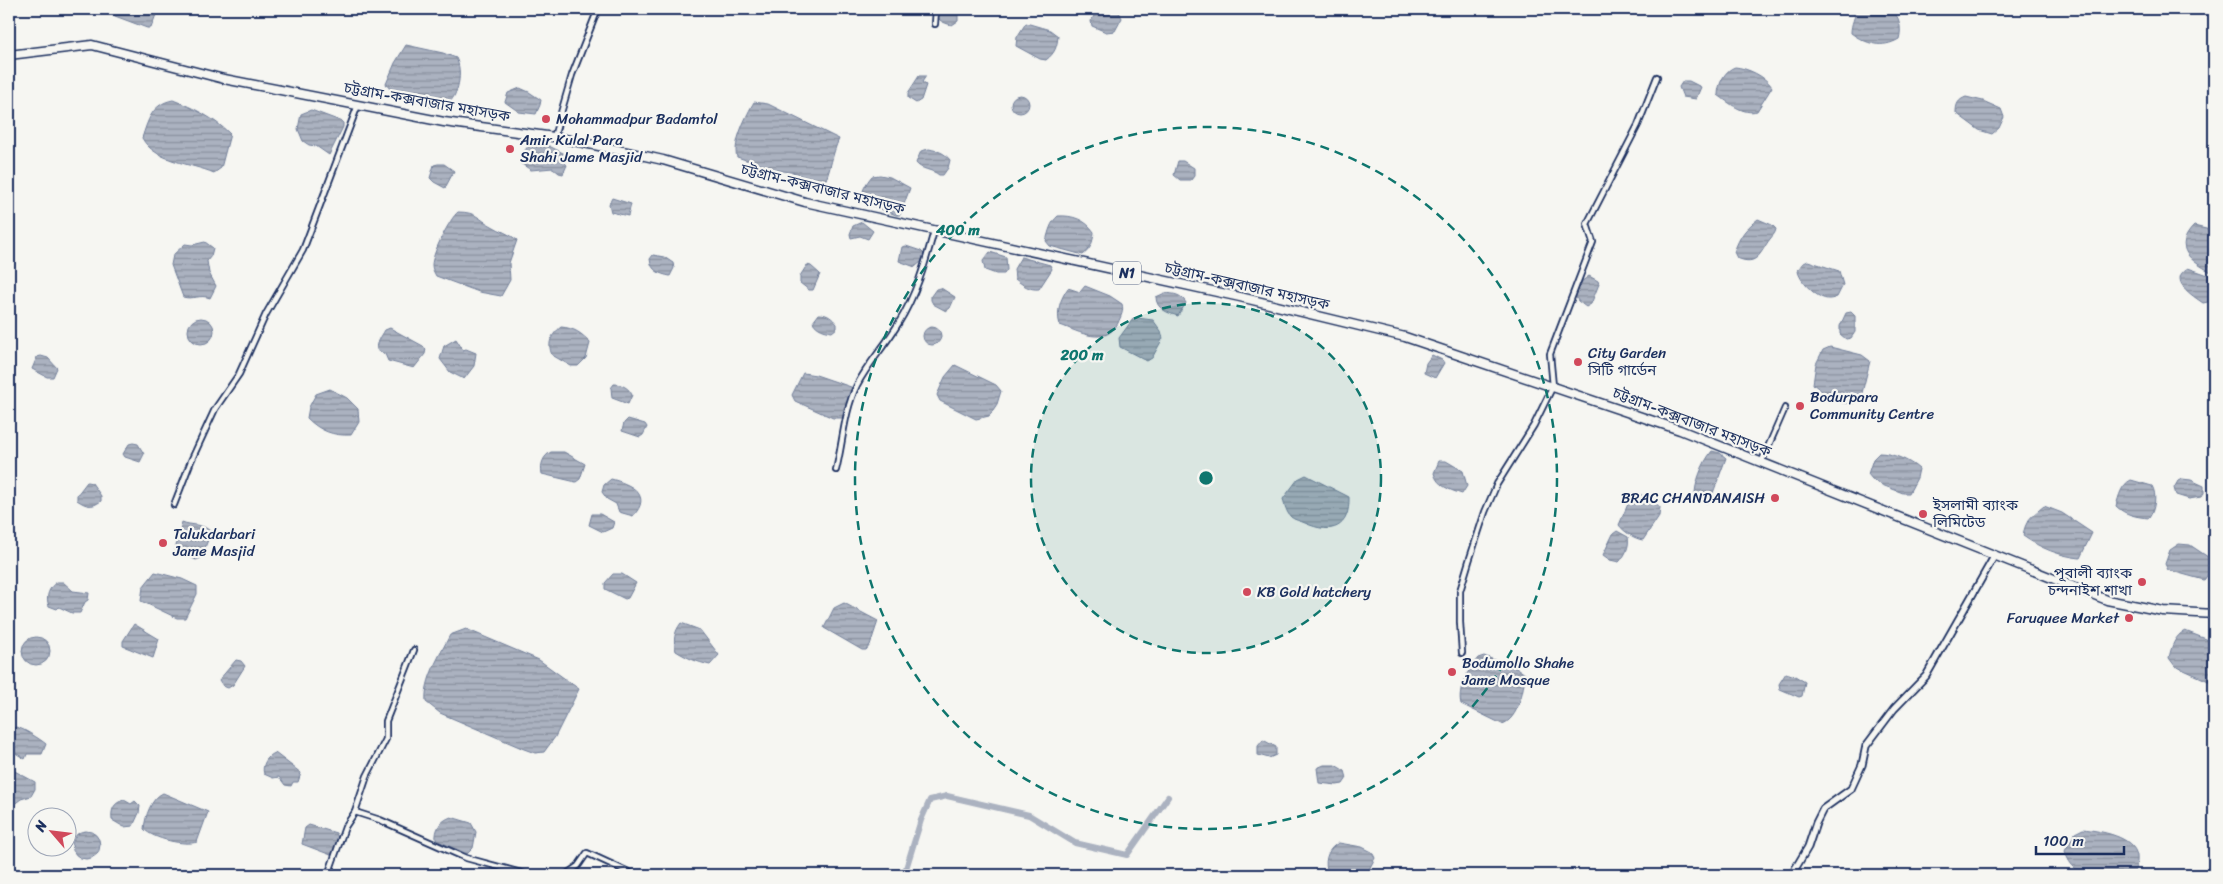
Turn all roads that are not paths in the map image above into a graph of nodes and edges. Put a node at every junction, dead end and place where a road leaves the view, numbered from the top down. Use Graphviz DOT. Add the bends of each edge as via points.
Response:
graph roads {
  1 [pos="598,9"];
  2 [pos="936,9"];
  3 [pos="935,24"];
  4 [pos="9,55"];
  5 [pos="1657,77"];
  6 [pos="358,104"];
  7 [pos="554,138"];
  8 [pos="934,232"];
  9 [pos="1553,386"];
  10 [pos="1785,408"];
  11 [pos="1761,462"];
  12 [pos="836,470"];
  13 [pos="174,505"];
  14 [pos="1995,555"];
  15 [pos="2214,614"];
  16 [pos="414,650"];
  17 [pos="1462,653"];
  18 [pos="355,812"];
  19 [pos="328,875"];
  20 [pos="529,875"];
  21 [pos="565,875"];
  22 [pos="634,875"];
  23 [pos="1795,875"];
  1 -- 7 [label="street" via="572,75"];
  2 -- 3 [label="street"];
  4 -- 6 [label="highway, চট্টগ্রাম-কক্সবাজার মহাসড়ক / N1" via="92,45 224,79"];
  5 -- 9 [label="street" via="1638,125 1587,224 1593,242 1550,354"];
  6 -- 7 [label="highway, চট্টগ্রাম-কক্সবাজার মহাসড়ক / N1" via="444,122"];
  6 -- 13 [label="street" via="303,250 266,314 239,374 215,409"];
  7 -- 8 [label="highway, চট্টগ্রাম-কক্সবাজার মহাসড়ক / N1" via="662,160 805,202"];
  8 -- 9 [label="highway, চট্টগ্রাম-কক্সবাজার মহাসড়ক / N1" via="1240,297 1405,337"];
  8 -- 12 [label="street" via="913,298 857,385"];
  9 -- 11 [label="highway, চট্টগ্রাম-কক্সবাজার মহাসড়ক / N1"];
  9 -- 17 [label="street" via="1534,425 1497,484 1485,512 1460,590"];
  10 -- 11 [label="street"];
  11 -- 14 [label="highway, চট্টগ্রাম-কক্সবাজার মহাসড়ক / N1"];
  14 -- 15 [label="highway, চট্টগ্রাম-কক্সবাজার মহাসড়ক / N1" via="2107,600 2163,611"];
  14 -- 23 [label="street" via="1926,676 1894,709 1866,746 1851,789 1823,809"];
  16 -- 18 [label="street" via="386,722 386,739 367,776"];
  18 -- 19 [label="street" via="345,827"];
  18 -- 20 [label="street" via="466,858"];
  21 -- 22 [label="street" via="578,866 587,853"];
}
